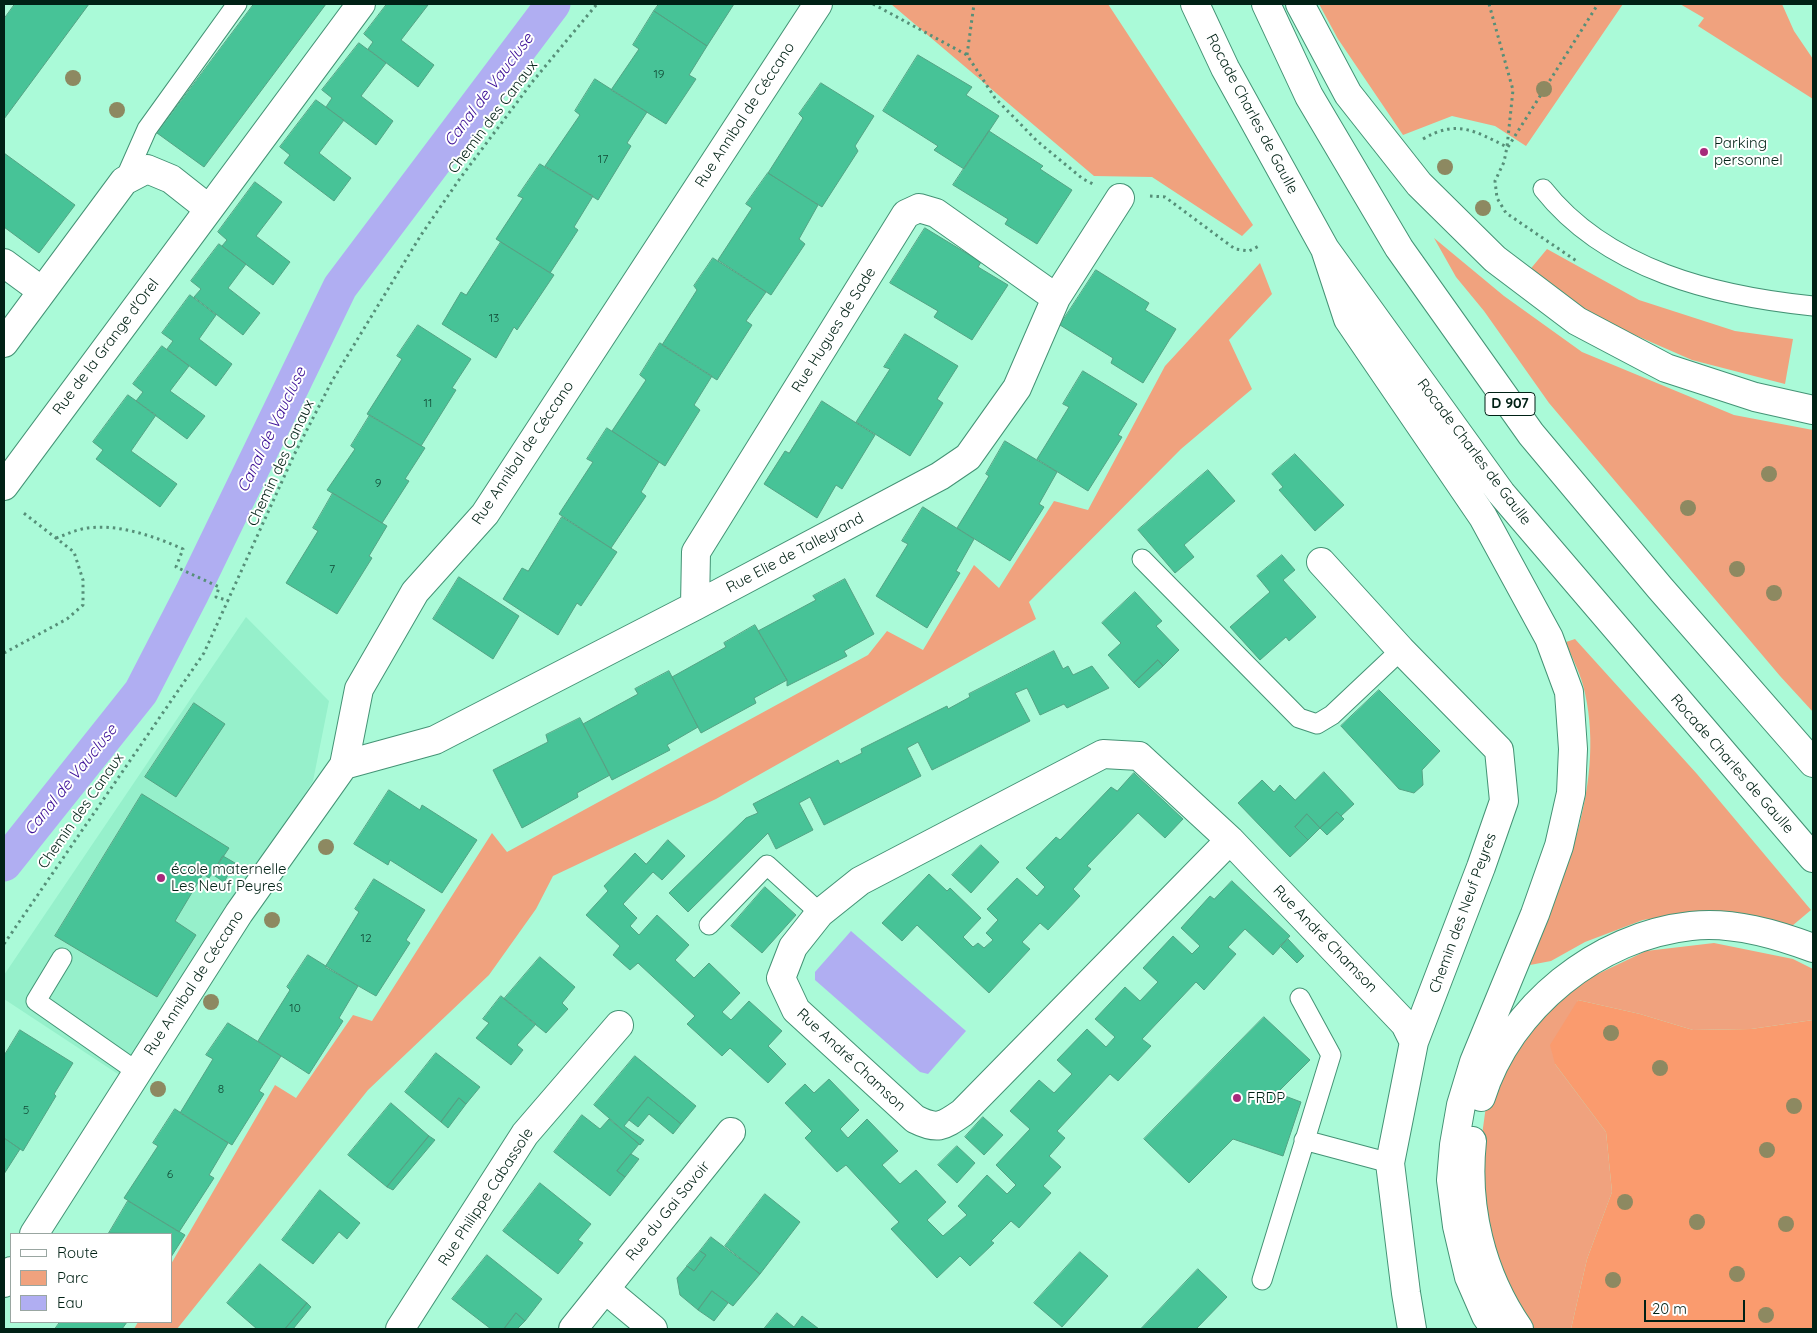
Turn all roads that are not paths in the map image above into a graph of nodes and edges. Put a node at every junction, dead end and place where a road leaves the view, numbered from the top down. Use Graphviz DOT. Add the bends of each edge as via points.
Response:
graph roads {
  1 [pos="237,4"];
  2 [pos="361,4"];
  3 [pos="818,4"];
  4 [pos="1195,4"];
  5 [pos="1266,4"];
  6 [pos="1300,4"];
  7 [pos="124,181"];
  8 [pos="1543,190"];
  9 [pos="1120,198"];
  10 [pos="209,209"];
  11 [pos="1325,249"];
  12 [pos="4,263"];
  13 [pos="42,291"];
  14 [pos="1056,298"];
  15 [pos="1813,306"];
  16 [pos="4,343"];
  17 [pos="1813,410"];
  18 [pos="4,486"];
  19 [pos="1142,559"];
  20 [pos="1321,562"];
  21 [pos="695,606"];
  22 [pos="1401,650"];
  23 [pos="1813,763"];
  24 [pos="344,765"];
  25 [pos="1230,840"];
  26 [pos="1813,858"];
  27 [pos="820,913"];
  28 [pos="709,925"];
  29 [pos="1813,948"];
  30 [pos="62,958"];
  31 [pos="1300,998"];
  32 [pos="619,1024"];
  33 [pos="1414,1042"];
  34 [pos="136,1071"];
  35 [pos="731,1132"];
  36 [pos="1304,1140"];
  37 [pos="1390,1164"];
  38 [pos="35,1233"];
  39 [pos="1262,1280"];
  40 [pos="605,1289"];
  41 [pos="400,1329"];
  42 [pos="573,1329"];
  43 [pos="653,1329"];
  44 [pos="1412,1329"];
  45 [pos="1495,1329"];
  46 [pos="1519,1329"];
  1 -- 7 [label="lane" via="147,129"];
  2 -- 10 [label="main road, Rue de la Grange d'Orel"];
  3 -- 24 [label="main road, Rue Annibal de Céccano" via="485,514 415,592 359,689"];
  4 -- 11 [label="main road, Rocade Charles de Gaulle" via="1225,68"];
  5 -- 23 [label="main road, D 907" via="1310,96 1399,248 1531,434"];
  6 -- 17 [label="main road" via="1348,94 1418,184 1495,259 1577,321 1666,368 1755,397"];
  7 -- 10 [label="main road" via="147,169 171,179"];
  7 -- 13 [label="main road"];
  8 -- 15 [label="lane" via="1559,210 1595,237 1636,262 1680,281 1771,302"];
  9 -- 14 [label="main road, Rue Elie de Talleyrand"];
  10 -- 18 [label="main road, Rue de la Grange d'Orel"];
  11 -- 26 [label="main road, Rocade Charles de Gaulle" via="1501,493"];
  11 -- 45 [label="main road" via="1348,319 1483,517 1548,638 1569,692 1573,749 1571,793 1559,846 1474,1062 1461,1105 1454,1145 1451,1180 1457,1226 1469,1277"];
  12 -- 13 [label="main road"];
  13 -- 16 [label="main road"];
  14 -- 21 [label="main road, Rue Elie de Talleyrand" via="1017,388 968,457 940,476"];
  14 -- 21 [label="main road, Rue Hugues de Sade" via="936,213 919,208 906,214 696,552"];
  19 -- 22 [label="lane" via="1299,718 1317,724 1332,715"];
  20 -- 22 [label="main road, Chemin des Neuf Peyres"];
  21 -- 24 [label="main road, Rue Elie de Talleyrand" via="435,740"];
  22 -- 33 [label="main road, Chemin des Neuf Peyres" via="1499,750 1504,801"];
  24 -- 34 [label="main road, Rue Annibal de Céccano" via="239,913"];
  25 -- 27 [label="main road, Rue André Chamson" via="1139,756 1103,754 860,881"];
  25 -- 27 [label="main road, Rue André Chamson" via="962,1113 945,1125 930,1127 914,1119 796,1010 781,978 793,946"];
  25 -- 33 [label="main road, Rue André Chamson" via="1406,1024"];
  27 -- 28 [label="lane" via="767,865"];
  29 -- 46 [label="main road" via="1780,936 1734,927 1693,925 1661,930 1619,946 1576,969 1539,1002 1508,1039 1488,1075 1474,1119 1471,1192 1476,1234 1492,1282"];
  30 -- 34 [label="lane" via="36,1000"];
  31 -- 36 [label="lane" via="1331,1055"];
  32 -- 41 [label="main road, Rue Philippe Cabassole" via="525,1134"];
  33 -- 37 [label="main road, Chemin des Neuf Peyres"];
  34 -- 38 [label="main road, Rue Annibal de Céccano"];
  35 -- 40 [label="main road, Rue du Gai Savoir"];
  36 -- 37 [label="lane"];
  36 -- 39 [label="lane"];
  37 -- 44 [label="main road, Chemin des Neuf Peyres"];
  40 -- 42 [label="main road, Rue du Gai Savoir"];
  40 -- 43 [label="main road"];
}
